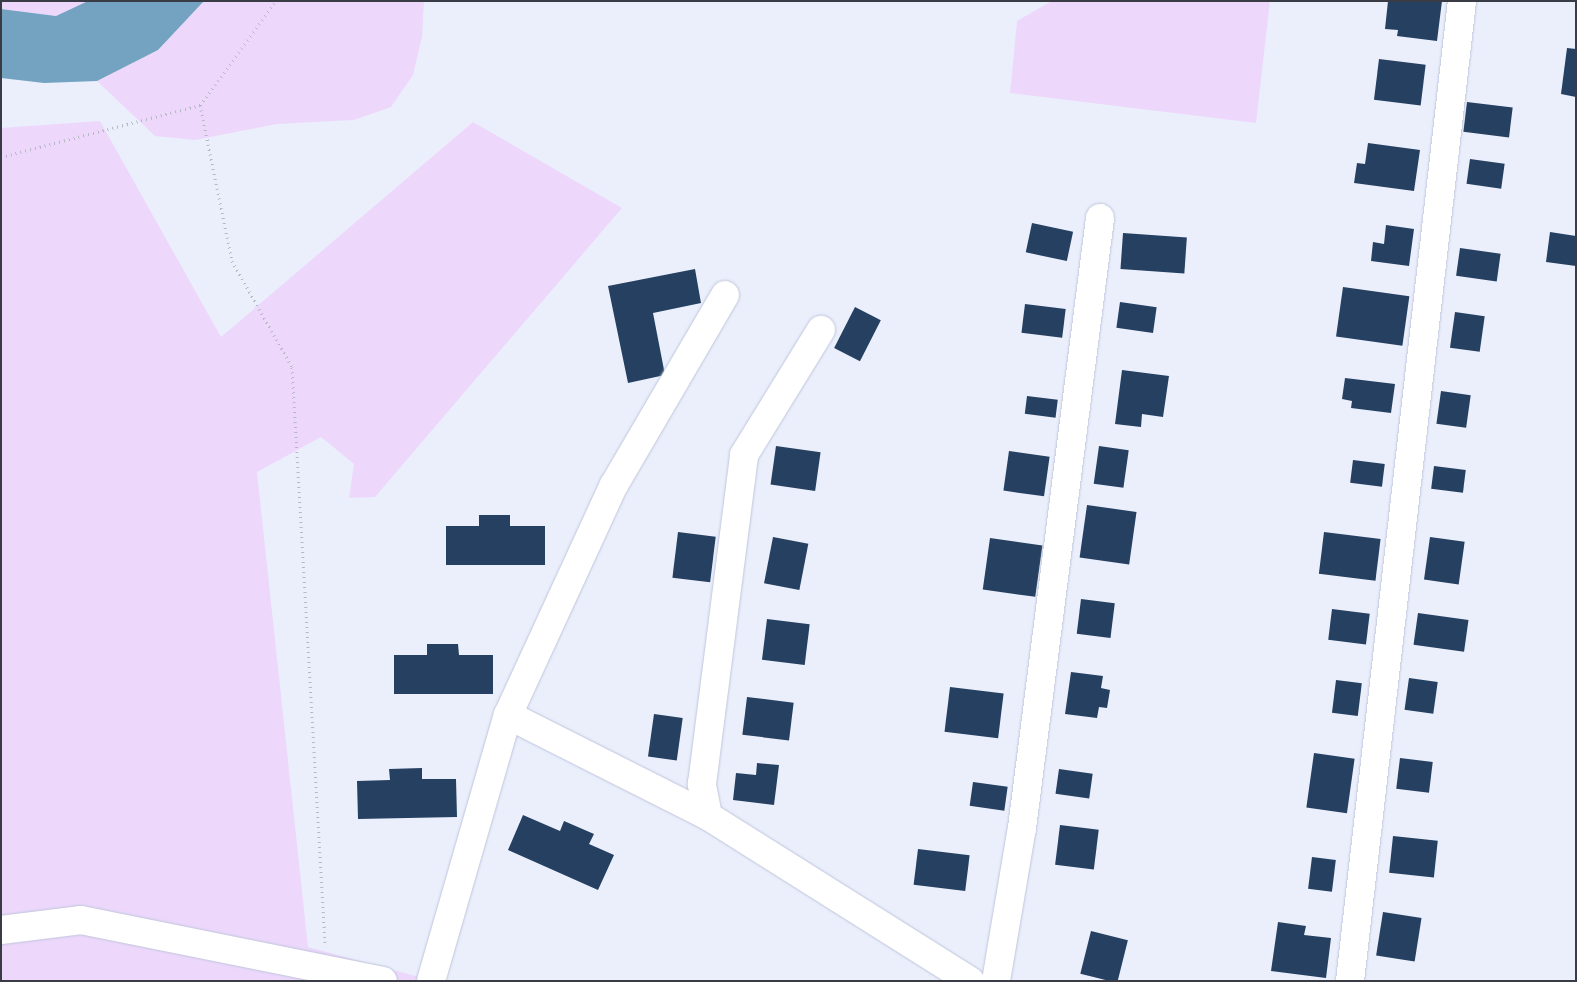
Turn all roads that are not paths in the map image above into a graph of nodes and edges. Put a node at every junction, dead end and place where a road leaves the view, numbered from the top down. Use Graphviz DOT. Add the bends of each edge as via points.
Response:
graph roads {
  1 [pos="1462,1"];
  2 [pos="1100,218"];
  3 [pos="725,295"];
  4 [pos="821,330"];
  5 [pos="508,715"];
  6 [pos="708,816"];
  7 [pos="1,930"];
  8 [pos="383,981"];
  9 [pos="431,981"];
  10 [pos="970,981"];
  11 [pos="996,981"];
  12 [pos="1350,981"];
  1 -- 12 [label="street"];
  2 -- 11 [label="street" via="1022,828"];
  3 -- 5 [label="street" via="614,485"];
  4 -- 6 [label="street" via="744,455 702,784"];
  5 -- 6 [label="street"];
  5 -- 9 [label="street"];
  6 -- 10 [label="street"];
  7 -- 8 [label="street" via="81,920"];
}
